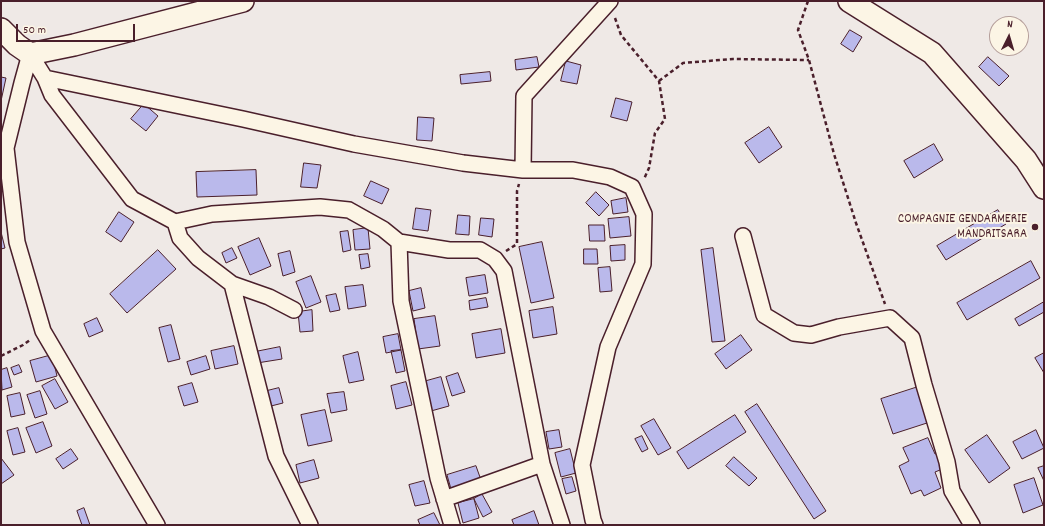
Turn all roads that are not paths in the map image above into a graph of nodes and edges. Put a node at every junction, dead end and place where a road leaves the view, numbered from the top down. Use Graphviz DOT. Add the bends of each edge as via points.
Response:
graph roads {
  1 [pos="243,1"];
  2 [pos="849,1"];
  3 [pos="611,6"];
  4 [pos="1,29"];
  5 [pos="30,54"];
  6 [pos="45,78"];
  7 [pos="523,170"];
  8 [pos="1044,188"];
  9 [pos="175,222"];
  10 [pos="743,236"];
  11 [pos="399,242"];
  12 [pos="232,284"];
  13 [pos="294,310"];
  14 [pos="542,464"];
  15 [pos="444,499"];
  16 [pos="157,525"];
  17 [pos="310,525"];
  18 [pos="452,525"];
  19 [pos="562,525"];
  20 [pos="595,525"];
  21 [pos="972,525"];
  1 -- 5 [label="main road"];
  2 -- 8 [label="main road" via="932,53 1026,160"];
  3 -- 7 [label="street" via="524,96"];
  4 -- 5 [label="main road"];
  5 -- 6 [label="street"];
  5 -- 16 [label="street" via="6,148 16,242 43,331"];
  6 -- 7 [label="street" via="354,144 463,163"];
  6 -- 9 [label="street" via="52,95 132,199"];
  7 -- 20 [label="street" via="573,170 610,178 632,187 644,214 643,264 608,347 582,465"];
  9 -- 11 [label="street" via="212,214 320,208 349,210 384,229"];
  9 -- 12 [label="street" via="180,238 198,258"];
  10 -- 21 [label="street" via="764,315 794,333 811,335 890,318 912,338 947,462 952,491"];
  11 -- 14 [label="street" via="449,250 480,250 495,259 504,271"];
  11 -- 15 [label="street" via="401,301"];
  12 -- 13 [label="street" via="269,297"];
  12 -- 17 [label="street" via="276,456"];
  14 -- 15 [label="street"];
  14 -- 19 [label="street"];
  15 -- 18 [label="street"];
}
